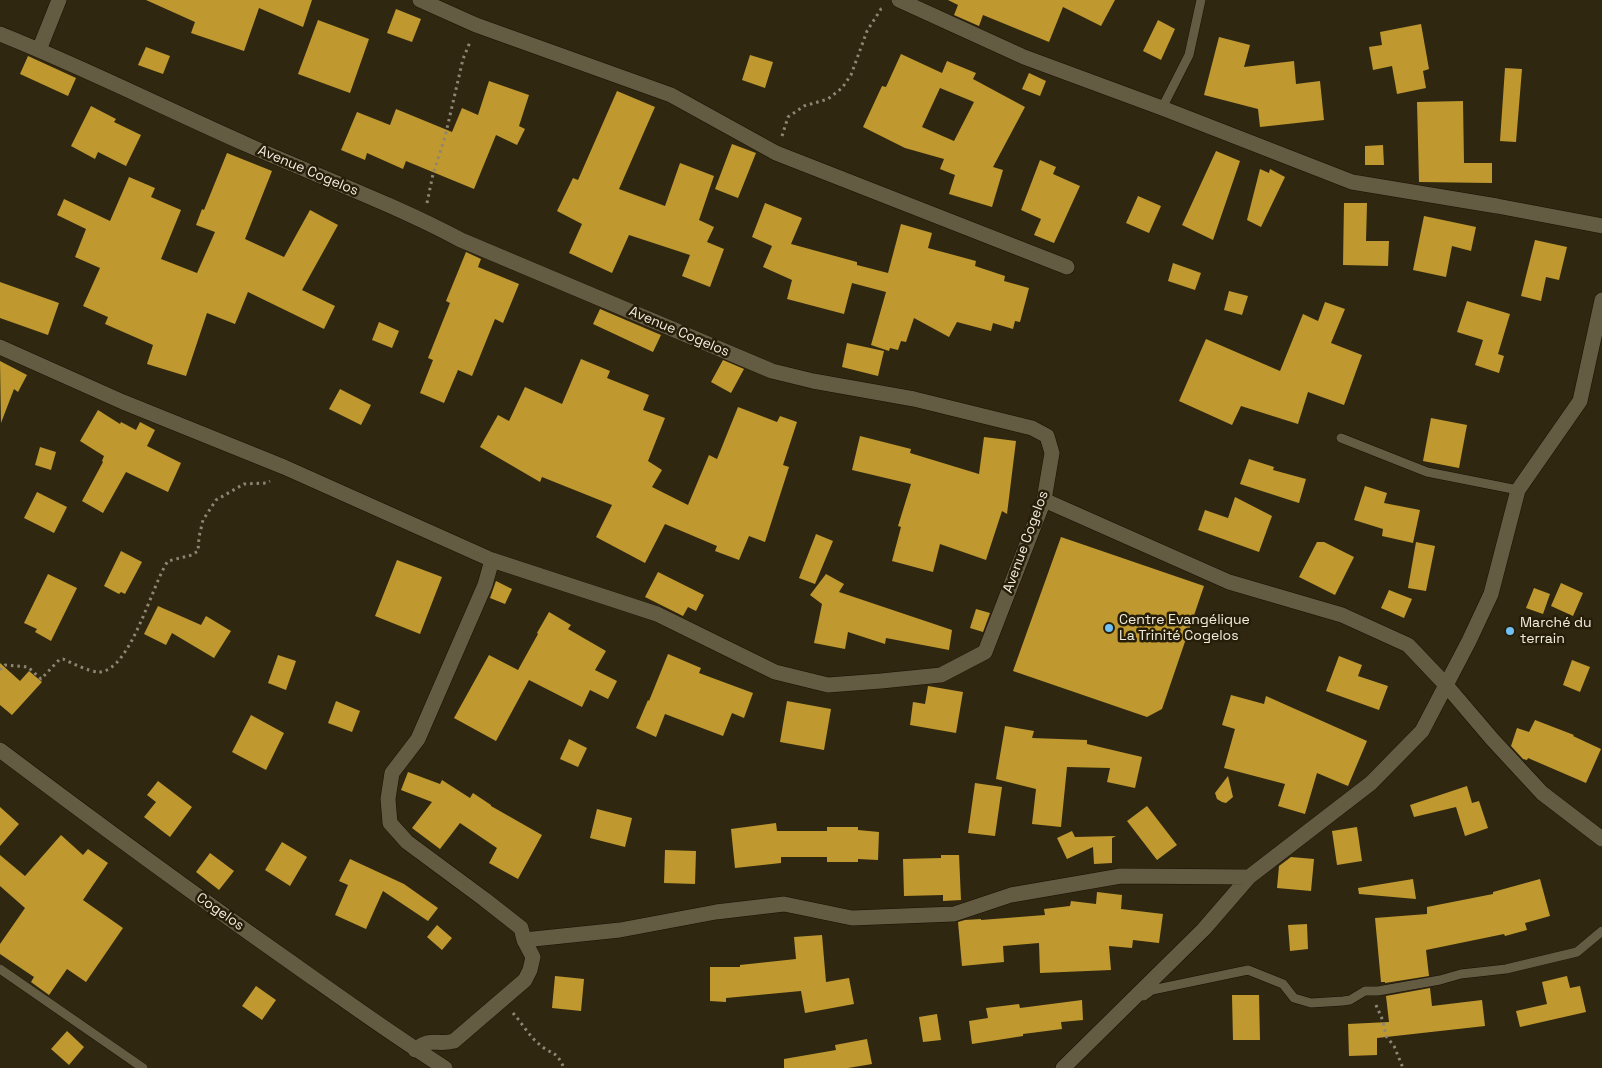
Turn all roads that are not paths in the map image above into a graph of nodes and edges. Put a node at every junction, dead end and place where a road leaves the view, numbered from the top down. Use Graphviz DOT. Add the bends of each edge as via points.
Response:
graph roads {
  1 [pos="58,0"];
  2 [pos="420,0"];
  3 [pos="1201,0"];
  4 [pos="894,2"];
  5 [pos="0,34"];
  6 [pos="39,50"];
  7 [pos="1162,108"];
  8 [pos="1602,226"];
  9 [pos="1067,267"];
  10 [pos="1602,300"];
  11 [pos="0,347"];
  12 [pos="1341,438"];
  13 [pos="1518,490"];
  14 [pos="1044,500"];
  15 [pos="492,560"];
  16 [pos="1446,685"];
  17 [pos="0,750"];
  18 [pos="1602,839"];
  19 [pos="1249,877"];
  20 [pos="1602,931"];
  21 [pos="524,940"];
  22 [pos="0,969"];
  23 [pos="1112,1020"];
  24 [pos="415,1050"];
  25 [pos="143,1068"];
  26 [pos="445,1068"];
  27 [pos="1063,1068"];
  1 -- 6 [label="street"];
  2 -- 9 [label="street" via="476,25 671,95 776,153"];
  3 -- 7 [label="lane" via="1189,55"];
  4 -- 7 [label="street" via="1024,58"];
  5 -- 6 [label="street, Avenue Cogelos"];
  6 -- 14 [label="street, Avenue Cogelos" via="250,146 424,220 461,240 772,371 914,399 1032,428 1047,436 1052,454"];
  7 -- 8 [label="street" via="1352,182"];
  10 -- 13 [label="street" via="1580,402"];
  11 -- 15 [label="street, Avenue Cogelos" via="284,467"];
  12 -- 13 [label="lane" via="1428,472"];
  13 -- 16 [label="street" via="1491,594"];
  14 -- 15 [label="street, Avenue Cogelos" via="985,652 941,676 828,685 775,672 657,614"];
  14 -- 16 [label="street" via="1229,582 1342,615 1408,645"];
  15 -- 21 [label="street" via="485,586 418,739 392,773 388,799 390,823 407,842 521,928"];
  16 -- 18 [label="street" via="1542,792"];
  16 -- 19 [label="street" via="1422,730 1371,783"];
  17 -- 24 [label="street, Cogelos" via="157,868"];
  19 -- 21 [label="street" via="1122,876 1012,895 954,914 852,918 784,904 716,912 620,930"];
  19 -- 23 [label="street" via="1204,929"];
  20 -- 23 [label="lane" via="1577,952 1506,969 1365,991 1343,1001 1311,1003 1294,998 1283,984 1248,970 1152,990"];
  21 -- 24 [label="street" via="533,957 525,980 454,1041 429,1041"];
  22 -- 25 [label="lane"];
  23 -- 27 [label="street"];
  24 -- 26 [label="street, Cogelos"];
}
